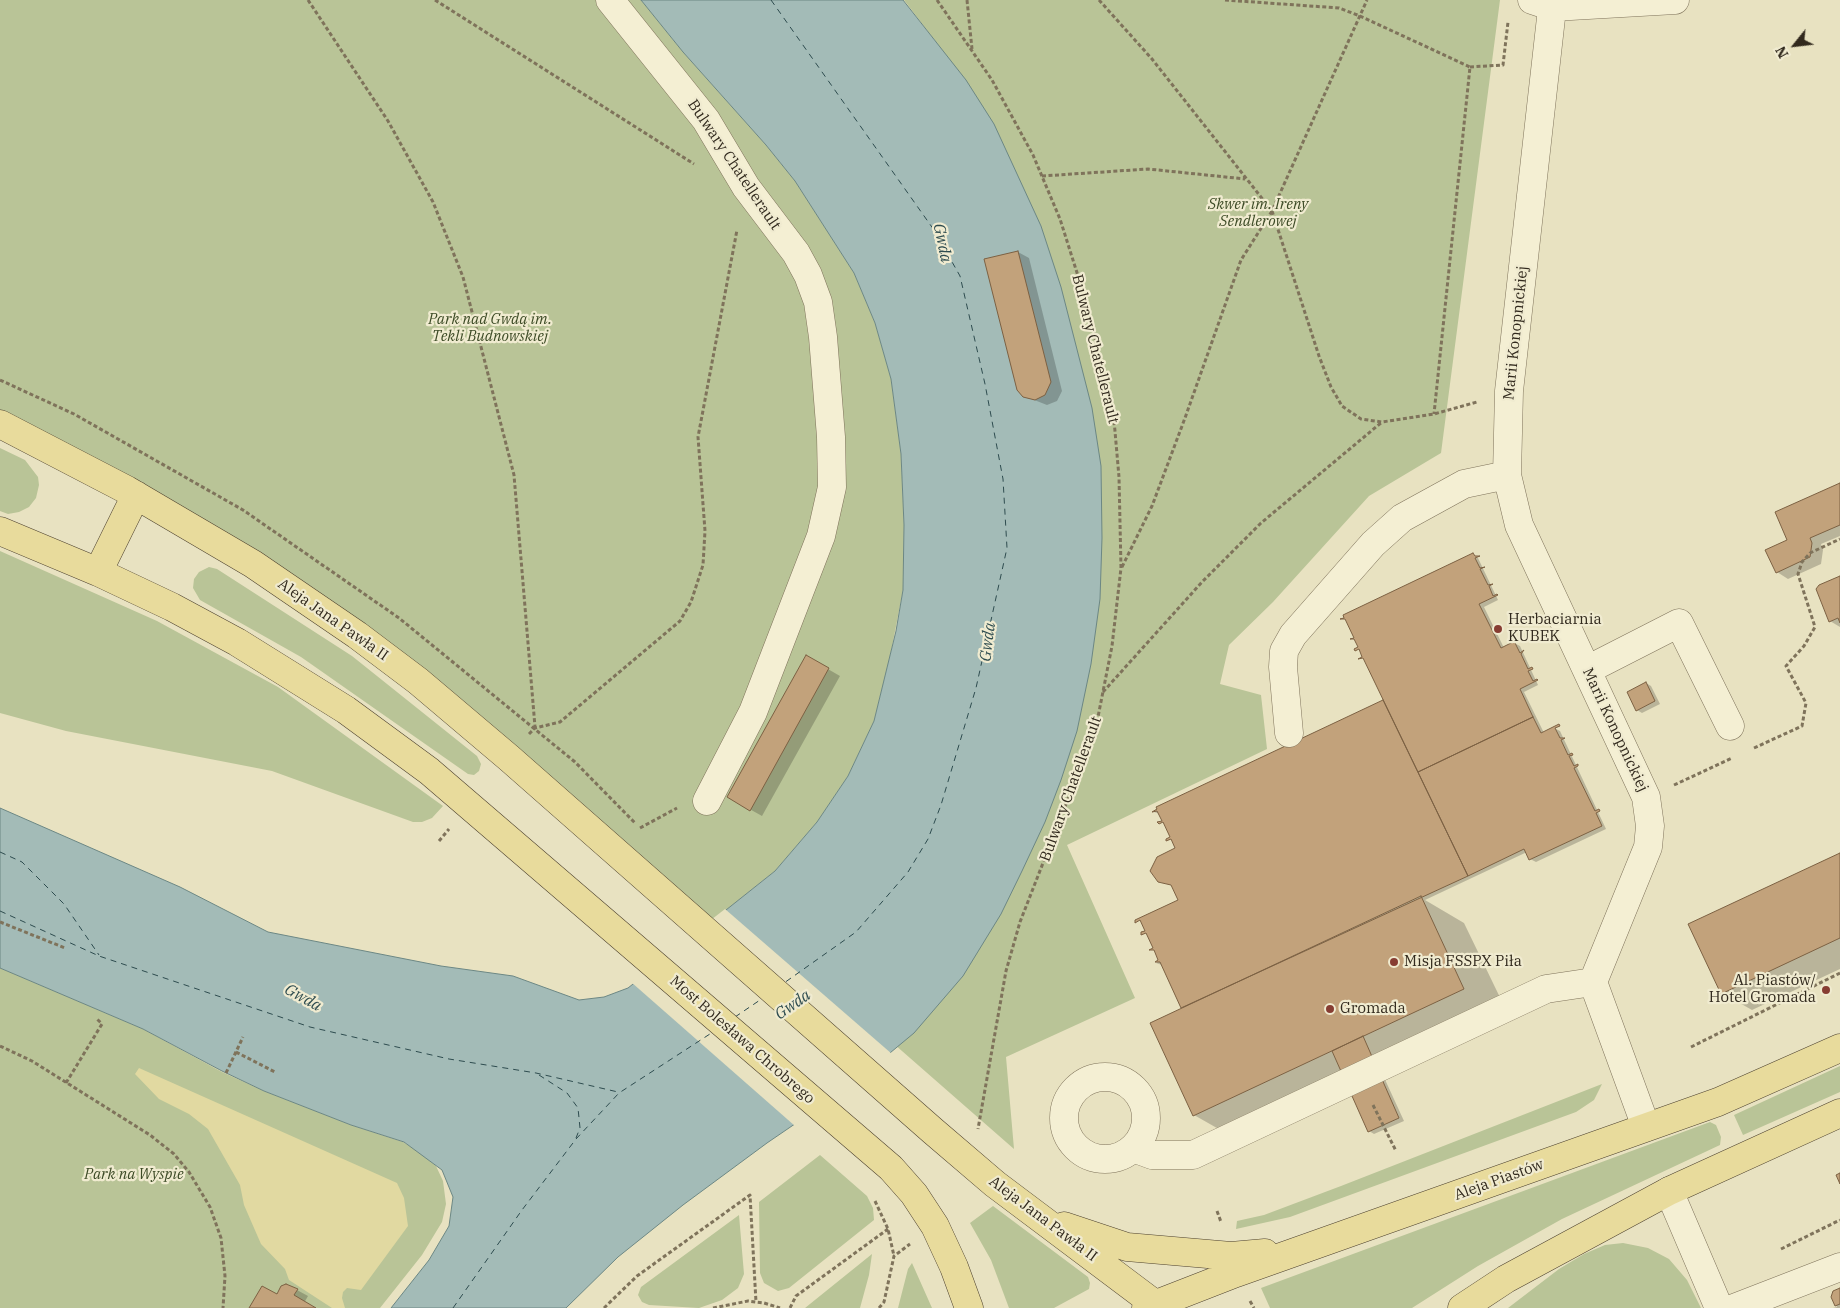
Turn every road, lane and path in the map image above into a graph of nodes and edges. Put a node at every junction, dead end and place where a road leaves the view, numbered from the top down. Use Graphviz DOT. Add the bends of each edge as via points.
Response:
graph roads {
  1 [pos="308,0"];
  2 [pos="434,0"];
  3 [pos="610,0"];
  4 [pos="937,0"];
  5 [pos="967,0"];
  6 [pos="1100,0"];
  7 [pos="1225,0"];
  8 [pos="1367,0"];
  9 [pos="1675,0"];
  10 [pos="1546,2"];
  11 [pos="1360,16"];
  12 [pos="1508,18"];
  13 [pos="972,50"];
  14 [pos="1470,66"];
  15 [pos="696,165"];
  16 [pos="1042,176"];
  17 [pos="1246,179"];
  18 [pos="746,187"];
  19 [pos="1272,211"];
  20 [pos="1509,391"];
  21 [pos="1434,414"];
  22 [pos="1382,422"];
  23 [pos="0,424"];
  24 [pos="1508,475"];
  25 [pos="136,495"];
  26 [pos="0,531"];
  27 [pos="1840,539"];
  28 [pos="1121,568"];
  29 [pos="98,572"];
  30 [pos="1587,670"];
  31 [pos="1103,693"];
  32 [pos="1730,726"];
  33 [pos="535,728"];
  34 [pos="1289,733"];
  35 [pos="1750,750"];
  36 [pos="1733,758"];
  37 [pos="1646,797"];
  38 [pos="707,801"];
  39 [pos="640,828"];
  40 [pos="644,834"];
  41 [pos="0,922"];
  42 [pos="65,948"];
  43 [pos="1840,973"];
  44 [pos="1593,982"];
  45 [pos="97,1019"];
  46 [pos="243,1037"];
  47 [pos="0,1046"];
  48 [pos="1692,1047"];
  49 [pos="1840,1048"];
  50 [pos="236,1052"];
  51 [pos="275,1072"];
  52 [pos="226,1073"];
  53 [pos="66,1083"];
  54 [pos="1840,1113"];
  55 [pos="1379,1117"];
  56 [pos="1646,1127"];
  57 [pos="978,1132"];
  58 [pos="1133,1148"];
  59 [pos="1396,1151"];
  60 [pos="1669,1191"];
  61 [pos="872,1195"];
  62 [pos="1021,1203"];
  63 [pos="1840,1220"];
  64 [pos="888,1229"];
  65 [pos="1306,1249"];
  66 [pos="1781,1249"];
  67 [pos="894,1256"];
  68 [pos="1840,1266"];
  69 [pos="954,1267"];
  70 [pos="756,1302"];
  71 [pos="884,1302"];
  72 [pos="1154,1307"];
  73 [pos="222,1308"];
  74 [pos="604,1308"];
  75 [pos="713,1308"];
  76 [pos="780,1308"];
  77 [pos="790,1308"];
  78 [pos="884,1308"];
  79 [pos="961,1308"];
  80 [pos="969,1308"];
  81 [pos="1462,1308"];
  82 [pos="1719,1308"];
  83 [pos="1734,1308"];
  1 -- 33 [label="path" via="388,121 429,194 463,277 514,475"];
  2 -- 15 [label="path"];
  3 -- 18 [label="street, Bulwary Chatellerault" via="706,120"];
  4 -- 13 [label="path, Bulwary Chatellerault"];
  5 -- 13 [label="path"];
  6 -- 17 [label="path" via="1152,59"];
  7 -- 11 [label="path" via="1339,8"];
  8 -- 11 [label="path"];
  9 -- 10 [label="street"];
  10 -- 20 [label="street, Marii Konopnickiej"];
  11 -- 14 [label="path"];
  11 -- 19 [label="path"];
  12 -- 14 [label="path" via="1503,65"];
  13 -- 16 [label="path, Bulwary Chatellerault" via="992,80"];
  14 -- 21 [label="path"];
  16 -- 17 [label="path" via="1148,168"];
  16 -- 28 [label="path, Bulwary Chatellerault" via="1060,219 1085,298 1114,420"];
  17 -- 19 [label="path"];
  18 -- 33 [label="path" via="698,437 705,531 695,593 680,621 582,704 560,722"];
  18 -- 38 [label="street, Bulwary Chatellerault" via="796,253 818,302 831,437 832,488 821,536 788,624 752,712"];
  19 -- 22 [label="path" via="1331,388 1350,413 1361,419"];
  19 -- 28 [label="path" via="1241,260 1158,488"];
  20 -- 21 [label="path"];
  20 -- 24 [label="street, Marii Konopnickiej"];
  21 -- 22 [label="path"];
  22 -- 31 [label="path" via="1260,523 1202,582"];
  23 -- 25 [label="main road, Aleja Jana Pawła II"];
  24 -- 30 [label="street, Marii Konopnickiej" via="1519,525"];
  24 -- 34 [label="street" via="1464,484 1402,518 1373,544 1293,635 1284,651 1283,667"];
  25 -- 29 [label="main road"];
  25 -- 62 [label="main road, Aleja Jana Pawła II" via="252,564 357,635 467,721 933,1131"];
  26 -- 29 [label="main road"];
  27 -- 35 [label="path" via="1810,553 1798,574 1815,627 1804,646 1786,666 1806,703 1802,726"];
  28 -- 31 [label="path, Bulwary Chatellerault"];
  29 -- 69 [label="main road, Most Bolesława Chrobrego" via="236,642 346,710 450,787 891,1168 914,1194 935,1226"];
  30 -- 32 [label="street" via="1679,623"];
  30 -- 37 [label="street, Marii Konopnickiej"];
  31 -- 57 [label="path, Bulwary Chatellerault" via="1096,727 1020,922 1006,971"];
  33 -- 39 [label="path" via="575,762"];
  36 -- 37 [label="path"];
  37 -- 44 [label="street, Marii Konopnickiej" via="1650,826 1648,847"];
  38 -- 39 [label="path" via="688,802"];
  39 -- 40 [label="path"];
  41 -- 42 [label="path"];
  43 -- 48 [label="path"];
  44 -- 56 [label="street"];
  44 -- 58 [label="street" via="1546,990 1193,1155 1152,1155"];
  45 -- 53 [label="path" via="102,1024"];
  46 -- 50 [label="path"];
  47 -- 53 [label="path" via="32,1061"];
  49 -- 56 [label="main road, Aleja Piastów" via="1718,1102"];
  50 -- 51 [label="path"];
  50 -- 52 [label="path"];
  53 -- 73 [label="path" via="150,1135 174,1154 201,1189 216,1221 224,1255 226,1276"];
  54 -- 60 [label="main road"];
  55 -- 59 [label="path"];
  56 -- 65 [label="main road, Aleja Piastów"];
  60 -- 81 [label="main road" via="1506,1279"];
  60 -- 82 [label="street"];
  61 -- 64 [label="path"];
  62 -- 65 [label="main road" via="1074,1230 1127,1247 1231,1256"];
  62 -- 72 [label="main road, Aleja Jana Pawła II"];
  63 -- 66 [label="path"];
  64 -- 67 [label="path"];
  64 -- 77 [label="path" via="796,1296"];
  65 -- 72 [label="main road, Aleja Piastów"];
  68 -- 83 [label="street"];
  69 -- 79 [label="main road"];
  69 -- 80 [label="main road"];
  70 -- 74 [label="path" via="750,1195 637,1276"];
  70 -- 75 [label="path" via="734,1302"];
  70 -- 76 [label="path"];
  71 -- 78 [label="path"];
}
